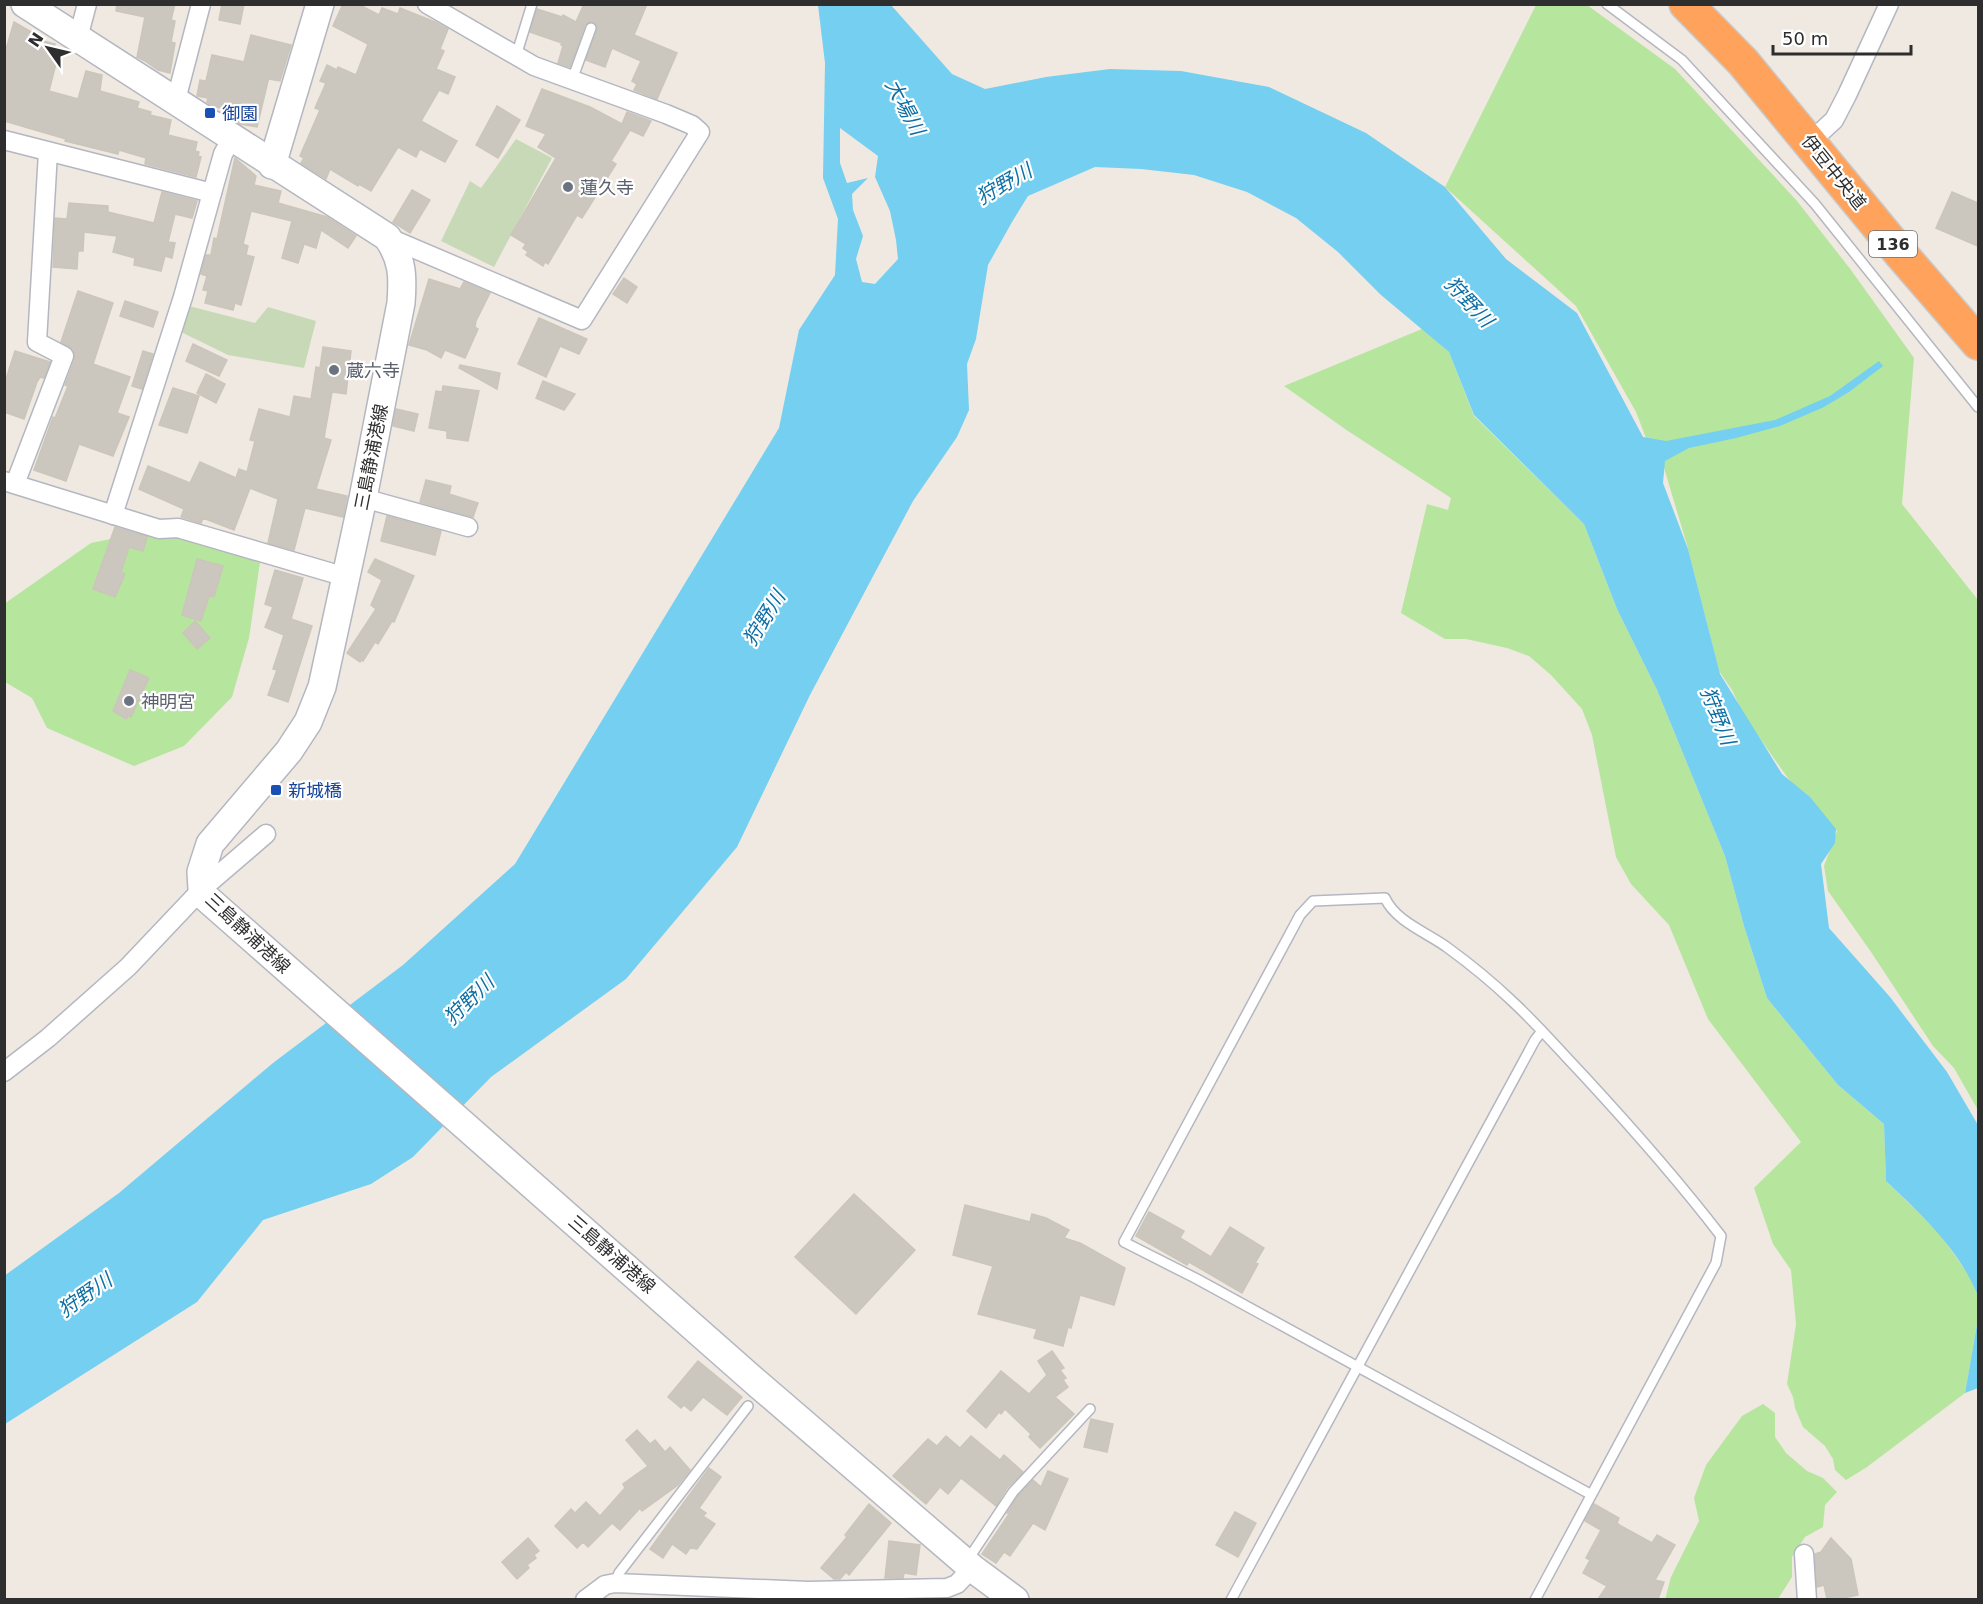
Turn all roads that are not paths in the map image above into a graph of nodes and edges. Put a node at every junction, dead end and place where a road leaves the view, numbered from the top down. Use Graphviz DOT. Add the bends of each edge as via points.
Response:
graph roads {
  1 [pos="25,4"];
  2 [pos="87,4"];
  3 [pos="201,4"];
  4 [pos="320,4"];
  5 [pos="427,4"];
  6 [pos="532,4"];
  7 [pos="1607,4"];
  8 [pos="1686,4"];
  9 [pos="1701,4"];
  10 [pos="1889,4"];
  11 [pos="591,28"];
  12 [pos="78,38"];
  13 [pos="516,56"];
  14 [pos="572,81"];
  15 [pos="176,100"];
  16 [pos="232,138"];
  17 [pos="1814,139"];
  18 [pos="4,140"];
  19 [pos="48,152"];
  20 [pos="272,165"];
  21 [pos="212,193"];
  22 [pos="387,237"];
  23 [pos="1978,325"];
  24 [pos="1978,343"];
  25 [pos="1978,407"];
  26 [pos="10,482"];
  27 [pos="363,498"];
  28 [pos="113,514"];
  29 [pos="468,527"];
  30 [pos="346,577"];
  31 [pos="266,834"];
  32 [pos="205,895"];
  33 [pos="1542,1031"];
  34 [pos="4,1072"];
  35 [pos="1357,1367"];
  36 [pos="748,1406"];
  37 [pos="1090,1409"];
  38 [pos="1590,1494"];
  39 [pos="1804,1554"];
  40 [pos="968,1565"];
  41 [pos="615,1583"];
  42 [pos="943,1594"];
  43 [pos="585,1599"];
  44 [pos="1015,1599"];
  45 [pos="1231,1599"];
  46 [pos="1534,1599"];
  47 [pos="1807,1599"];
  1 -- 12 [label="main road"];
  2 -- 12 [label="street"];
  3 -- 15 [label="street"];
  4 -- 20 [label="main road"];
  5 -- 13 [label="street"];
  6 -- 13 [label="lane"];
  7 -- 25 [label="lane" via="1682,60 1807,195"];
  8 -- 17 [label="highway, 伊豆中央道 / 136"];
  9 -- 17 [label="highway, 伊豆中央道 / 136" via="1748,53"];
  10 -- 17 [label="street" via="1834,120"];
  11 -- 14 [label="lane"];
  12 -- 15 [label="main road"];
  13 -- 14 [label="street"];
  14 -- 22 [label="street" via="666,114 700,132 582,320"];
  15 -- 16 [label="main road"];
  16 -- 20 [label="main road"];
  16 -- 21 [label="street"];
  17 -- 23 [label="highway, 伊豆中央道 / 136"];
  17 -- 24 [label="highway, 伊豆中央道 / 136" via="1901,254"];
  18 -- 19 [label="street"];
  19 -- 21 [label="street"];
  19 -- 26 [label="street" via="37,342 64,356"];
  20 -- 22 [label="main road"];
  21 -- 28 [label="street"];
  22 -- 27 [label="main road, 三島静浦港線" via="400,263 401,303"];
  26 -- 28 [label="street"];
  27 -- 29 [label="street"];
  27 -- 30 [label="main road, 三島静浦港線"];
  28 -- 30 [label="street" via="159,529 178,528"];
  30 -- 32 [label="main road, 三島静浦港線" via="322,687 308,722 289,752 210,844 201,872"];
  31 -- 32 [label="street"];
  32 -- 34 [label="street" via="128,968"];
  32 -- 40 [label="main road, 三島静浦港線"];
  33 -- 35 [label="lane"];
  33 -- 35 [label="lane" via="1511,1000 1447,947 1409,923 1385,898 1313,901 1299,915 1125,1242"];
  33 -- 38 [label="lane" via="1682,1185 1721,1236 1716,1263"];
  35 -- 38 [label="lane"];
  35 -- 45 [label="lane"];
  36 -- 41 [label="lane"];
  37 -- 40 [label="lane" via="1013,1492"];
  38 -- 46 [label="lane"];
  39 -- 47 [label="street"];
  40 -- 42 [label="street" via="961,1581"];
  40 -- 44 [label="main road, 三島静浦港線"];
  41 -- 42 [label="street"];
  41 -- 43 [label="street"];
}
